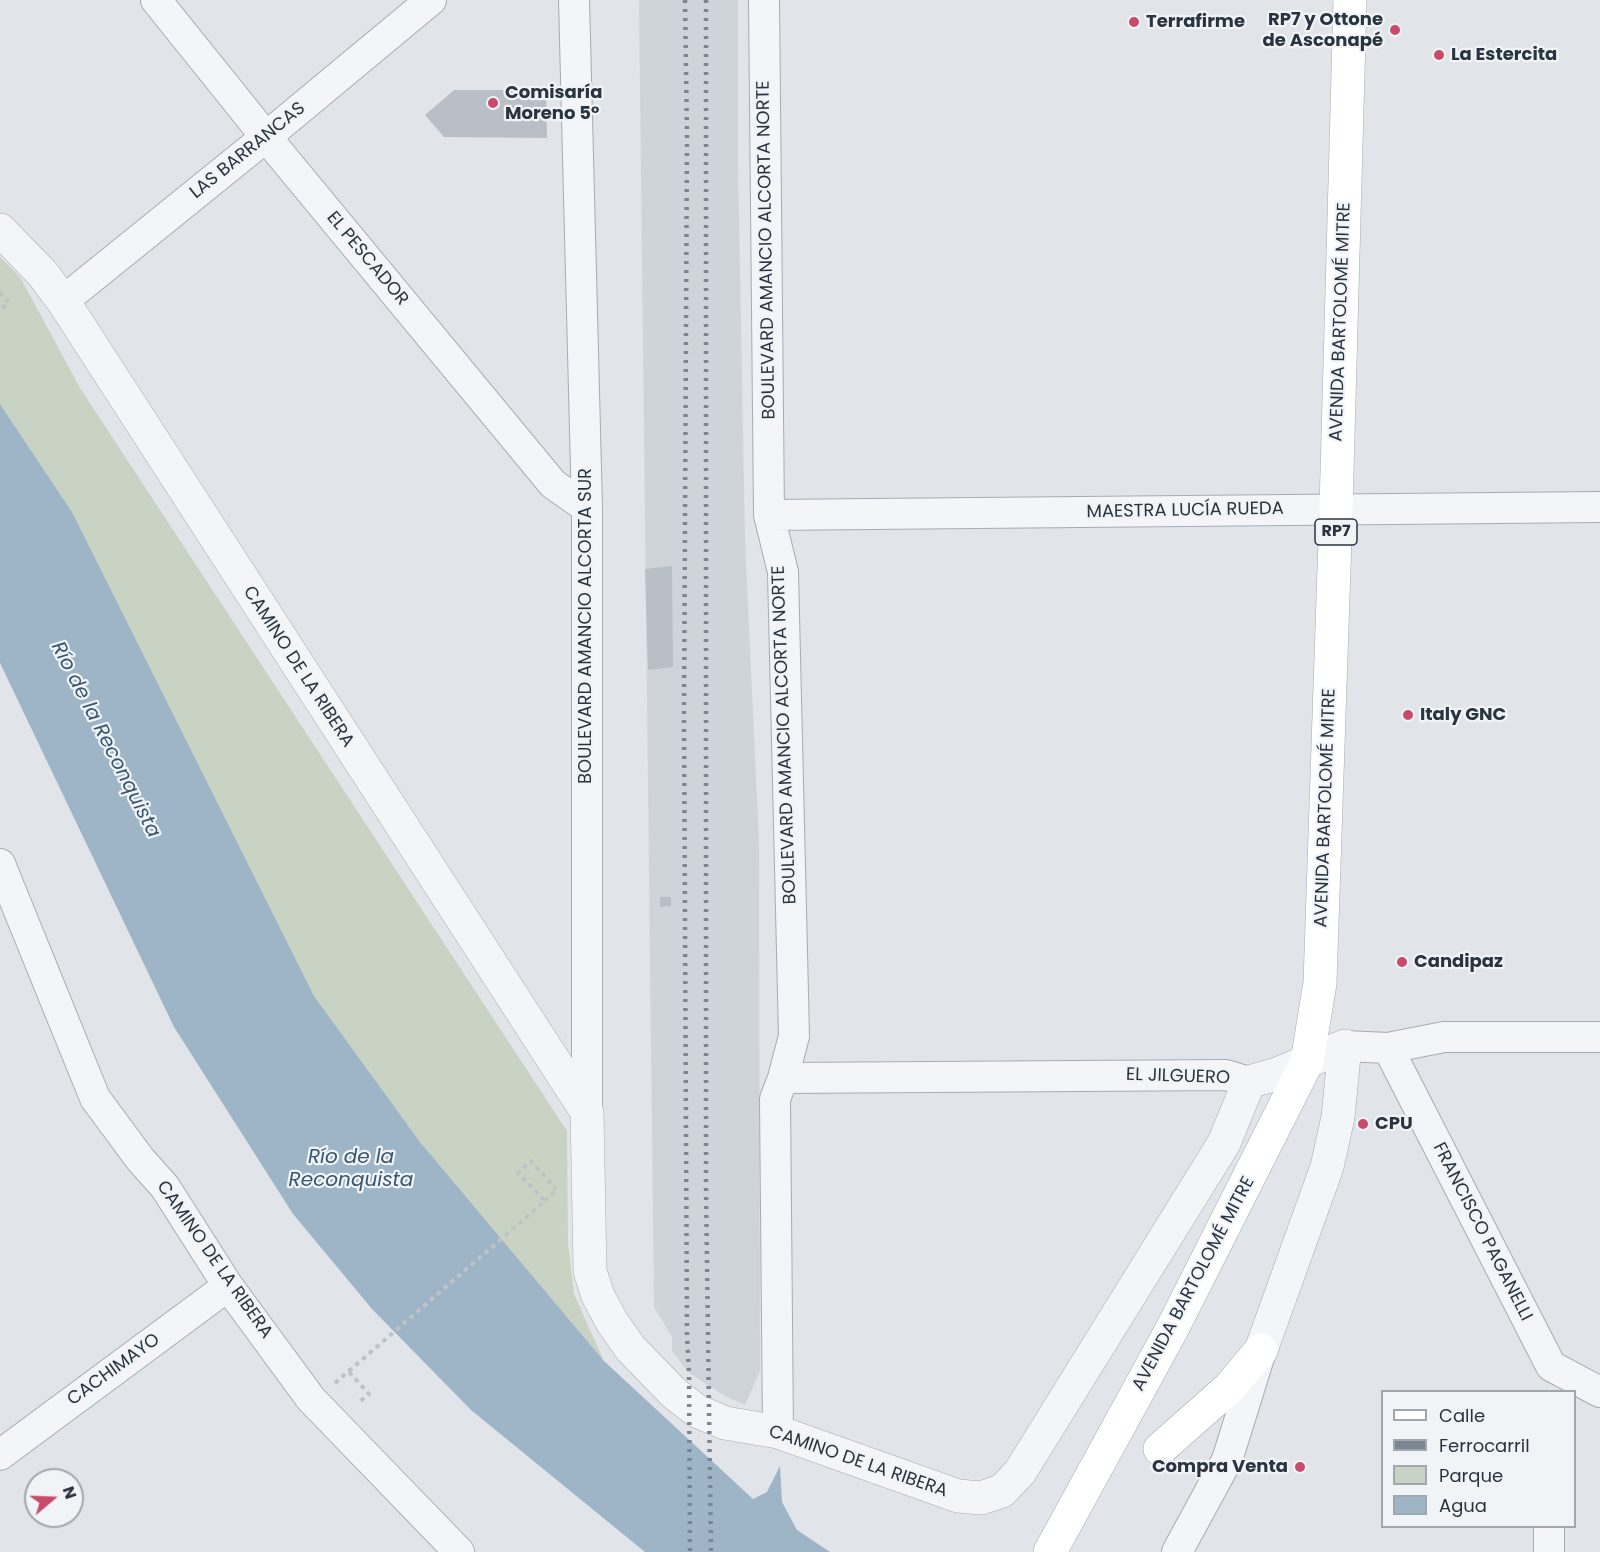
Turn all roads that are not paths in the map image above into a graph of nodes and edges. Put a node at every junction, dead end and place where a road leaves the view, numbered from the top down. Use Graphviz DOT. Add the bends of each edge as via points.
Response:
graph roads {
  1 [pos="156,0"];
  2 [pos="431,0"];
  3 [pos="574,0"];
  4 [pos="764,0"];
  5 [pos="1350,0"];
  6 [pos="266,137"];
  7 [pos="0,230"];
  8 [pos="63,301"];
  9 [pos="1600,507"];
  10 [pos="586,508"];
  11 [pos="1336,509"];
  12 [pos="769,515"];
  13 [pos="0,864"];
  14 [pos="1600,1037"];
  15 [pos="1345,1046"];
  16 [pos="1388,1048"];
  17 [pos="1307,1062"];
  18 [pos="783,1078"];
  19 [pos="1249,1082"];
  20 [pos="587,1112"];
  21 [pos="588,1252"];
  22 [pos="228,1286"];
  23 [pos="1261,1350"];
  24 [pos="1551,1379"];
  25 [pos="1600,1392"];
  26 [pos="778,1432"];
  27 [pos="1160,1449"];
  28 [pos="0,1455"];
  29 [pos="1549,1528"];
  30 [pos="459,1552"];
  31 [pos="1050,1552"];
  32 [pos="1177,1552"];
  33 [pos="1549,1552"];
  1 -- 6 [label="street, EL PESCADOR"];
  2 -- 6 [label="street, LAS BARRANCAS"];
  3 -- 10 [label="street, BOULEVARD AMANCIO ALCORTA SUR"];
  4 -- 12 [label="street, BOULEVARD AMANCIO ALCORTA NORTE"];
  5 -- 11 [label="main road, AVENIDA BARTOLOMÉ MITRE / RP7"];
  6 -- 8 [label="street, LAS BARRANCAS"];
  6 -- 10 [label="street, EL PESCADOR" via="553,484"];
  7 -- 8 [label="street, CAMINO DE LA RIBERA"];
  8 -- 20 [label="street, CAMINO DE LA RIBERA"];
  9 -- 11 [label="street, MAESTRA LUCÍA RUEDA"];
  10 -- 20 [label="street, BOULEVARD AMANCIO ALCORTA SUR"];
  11 -- 12 [label="street, MAESTRA LUCÍA RUEDA"];
  11 -- 17 [label="main road, AVENIDA BARTOLOMÉ MITRE / RP7" via="1320,983"];
  12 -- 18 [label="street, BOULEVARD AMANCIO ALCORTA NORTE" via="783,572 794,1036"];
  13 -- 22 [label="street, CAMINO DE LA RIBERA" via="95,1098 165,1187"];
  14 -- 16 [label="street, EL JILGUERO" via="1444,1037"];
  15 -- 16 [label="street, EL JILGUERO"];
  15 -- 17 [label="street, EL JILGUERO"];
  15 -- 23 [label="street" via="1338,1117 1327,1167"];
  16 -- 24 [label="street, FRANCISCO PAGANELLI"];
  17 -- 19 [label="street, EL JILGUERO"];
  17 -- 31 [label="main road, AVENIDA BARTOLOMÉ MITRE" via="1172,1329"];
  18 -- 19 [label="street, EL JILGUERO" via="1226,1075"];
  18 -- 26 [label="street, BOULEVARD AMANCIO ALCORTA NORTE" via="775,1099"];
  19 -- 26 [label="street, CAMINO DE LA RIBERA" via="1224,1143 1020,1472 1002,1491 981,1498 958,1496"];
  20 -- 21 [label="street, BOULEVARD AMANCIO ALCORTA SUR"];
  21 -- 26 [label="street, CAMINO DE LA RIBERA" via="598,1296 612,1322 631,1349 675,1394 725,1423"];
  22 -- 28 [label="street, CACHIMAYO"];
  22 -- 30 [label="street, CAMINO DE LA RIBERA" via="311,1398"];
  23 -- 27 [label="main road" via="1229,1388"];
  23 -- 32 [label="street" via="1227,1460"];
  24 -- 25 [label="street, FRANCISCO PAGANELLI"];
  29 -- 33 [label="street"];
}
